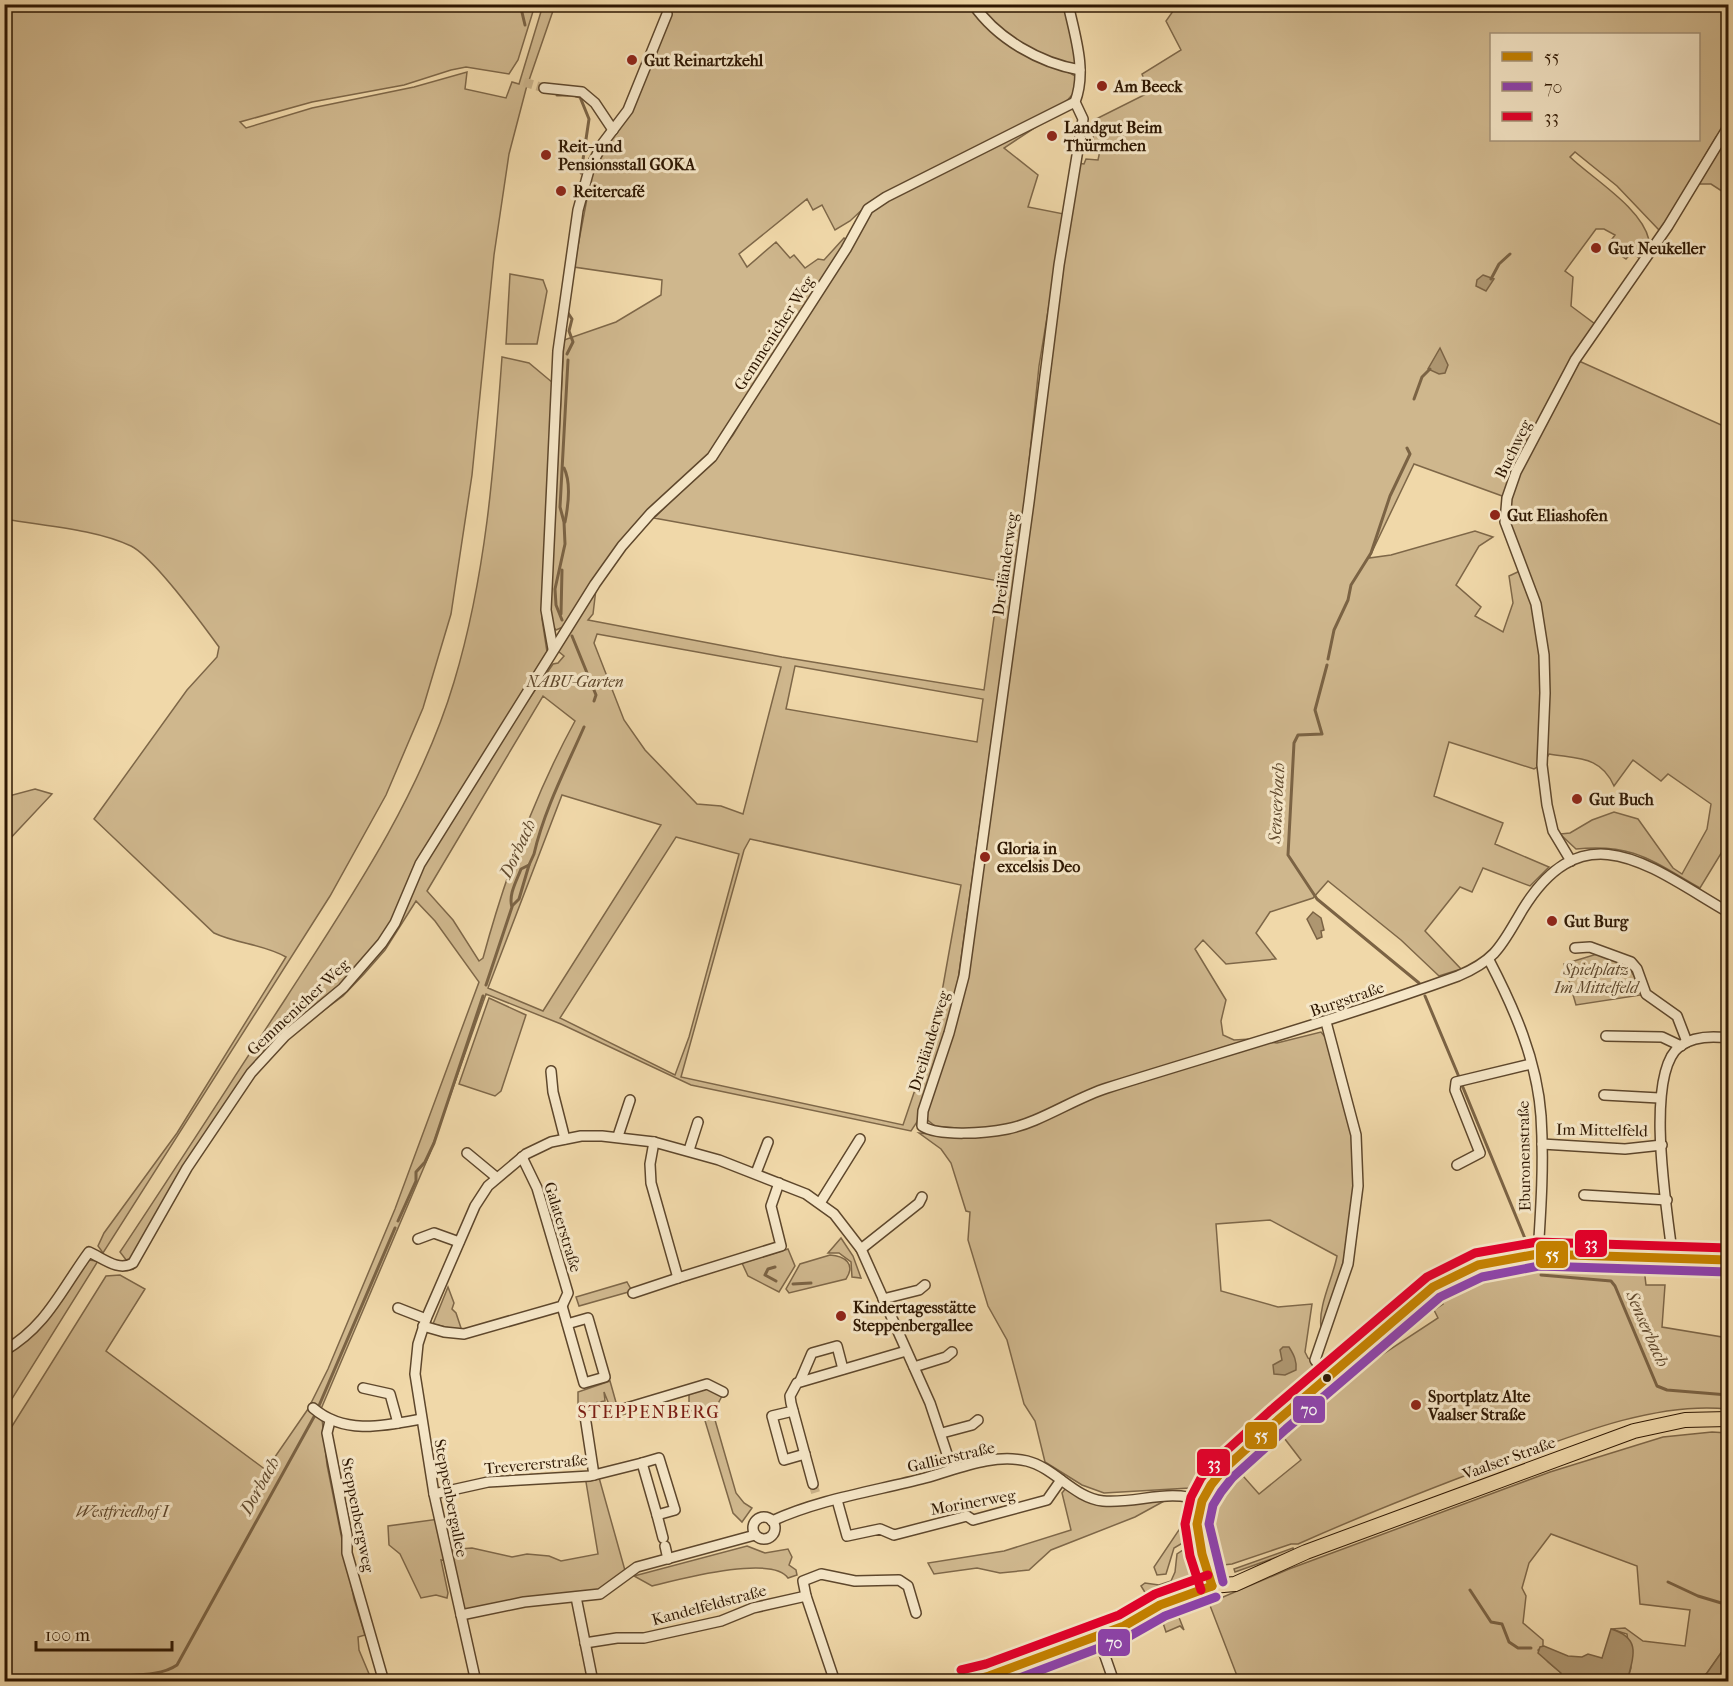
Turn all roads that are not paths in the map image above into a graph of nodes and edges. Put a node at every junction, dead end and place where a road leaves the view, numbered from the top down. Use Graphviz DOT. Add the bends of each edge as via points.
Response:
graph roads {
  1 [pos="974,4"];
  2 [pos="1068,4"];
  3 [pos="667,14"];
  4 [pos="1080,70"];
  5 [pos="544,88"];
  6 [pos="1075,102"];
  7 [pos="1728,128"];
  8 [pos="613,130"];
  9 [pos="554,649"];
  10 [pos="1571,861"];
  11 [pos="1728,912"];
  12 [pos="1575,948"];
  13 [pos="1489,960"];
  14 [pos="1326,1022"];
  15 [pos="1606,1036"];
  16 [pos="1728,1038"];
  17 [pos="1684,1044"];
  18 [pos="1531,1064"];
  19 [pos="551,1071"];
  20 [pos="1604,1095"];
  21 [pos="1659,1098"];
  22 [pos="630,1100"];
  23 [pos="698,1122"];
  24 [pos="922,1126"];
  25 [pos="618,1136"];
  26 [pos="565,1139"];
  27 [pos="860,1139"];
  28 [pos="654,1142"];
  29 [pos="768,1142"];
  30 [pos="1542,1144"];
  31 [pos="1662,1145"];
  32 [pos="689,1150"];
  33 [pos="467,1153"];
  34 [pos="522,1157"];
  35 [pos="1457,1166"];
  36 [pos="756,1173"];
  37 [pos="496,1177"];
  38 [pos="779,1183"];
  39 [pos="1584,1195"];
  40 [pos="922,1197"];
  41 [pos="1667,1200"];
  42 [pos="820,1203"];
  43 [pos="418,1239"];
  44 [pos="459,1242"];
  45 [pos="861,1249"];
  46 [pos="1538,1254"];
  47 [pos="1673,1260"];
  48 [pos="1728,1260"];
  49 [pos="678,1278"];
  50 [pos="925,1285"];
  51 [pos="633,1293"];
  52 [pos="883,1299"];
  53 [pos="562,1306"];
  54 [pos="398,1308"];
  55 [pos="425,1323"];
  56 [pos="567,1324"];
  57 [pos="4,1351"];
  58 [pos="906,1351"];
  59 [pos="952,1352"];
  60 [pos="914,1367"];
  61 [pos="843,1369"];
  62 [pos="1328,1377"];
  63 [pos="800,1381"];
  64 [pos="363,1388"];
  65 [pos="723,1392"];
  66 [pos="313,1408"];
  67 [pos="793,1411"];
  68 [pos="326,1418"];
  69 [pos="421,1419"];
  70 [pos="1728,1419"];
  71 [pos="978,1420"];
  72 [pos="398,1423"];
  73 [pos="942,1433"];
  74 [pos="806,1454"];
  75 [pos="642,1463"];
  76 [pos="952,1469"];
  77 [pos="594,1475"];
  78 [pos="1061,1480"];
  79 [pos="434,1494"];
  80 [pos="837,1500"];
  81 [pos="1202,1501"];
  82 [pos="820,1505"];
  83 [pos="657,1515"];
  84 [pos="772,1521"];
  85 [pos="755,1534"];
  86 [pos="668,1559"];
  87 [pos="1212,1586"];
  88 [pos="806,1596"];
  89 [pos="576,1597"];
  90 [pos="1160,1605"];
  91 [pos="916,1613"];
  92 [pos="461,1615"];
  93 [pos="1098,1636"];
  94 [pos="585,1643"];
  95 [pos="967,1681"];
  96 [pos="384,1682"];
  97 [pos="476,1682"];
  98 [pos="594,1682"];
  99 [pos="835,1682"];
  100 [pos="1114,1682"];
  1 -- 4 [label="street" via="990,24 1018,46"];
  2 -- 4 [label="street, Dreiländerweg"];
  3 -- 8 [label="street" via="628,110"];
  4 -- 6 [label="street, Dreiländerweg"];
  5 -- 8 [label="street" via="582,92 595,103"];
  6 -- 9 [label="street, Gemmenicher Weg" via="868,209 718,448 622,546"];
  6 -- 24 [label="street, Dreiländerweg" via="1083,119 1059,265 967,954 956,1008 923,1111"];
  7 -- 10 [label="street, Buchweg" via="1668,226 1575,360 1516,472 1507,498 1505,522 1536,604 1544,655 1542,765 1547,805 1553,831"];
  8 -- 9 [label="street" via="594,159 584,184 559,335 546,610"];
  9 -- 57 [label="street, Gemmenicher Weg" via="420,864 395,923 382,943 343,988 285,1036 251,1072 187,1168 133,1263 117,1266 89,1252 40,1324"];
  10 -- 11 [label="street, Burgstraße" via="1598,853 1625,857"];
  10 -- 13 [label="street, Burgstraße" via="1538,887 1500,949"];
  12 -- 17 [label="street" via="1590,946 1631,962 1646,994 1677,1016"];
  13 -- 14 [label="street, Burgstraße" via="1458,976"];
  13 -- 18 [label="street, Eburonenstraße" via="1516,1016"];
  14 -- 24 [label="street, Burgstraße" via="1106,1088 1009,1129 970,1133 932,1131"];
  14 -- 62 [label="street" via="1351,1108 1358,1157 1356,1212 1348,1264 1315,1360"];
  15 -- 17 [label="street" via="1662,1037"];
  16 -- 17 [label="street" via="1704,1037"];
  17 -- 21 [label="street, Im Mittelfeld" via="1670,1059"];
  18 -- 30 [label="street, Eburonenstraße" via="1541,1114"];
  18 -- 35 [label="street" via="1456,1082 1455,1090 1480,1153"];
  19 -- 26 [label="street"];
  20 -- 21 [label="street, Im Mittelfeld"];
  21 -- 31 [label="street, Im Mittelfeld"];
  22 -- 25 [label="street"];
  23 -- 32 [label="street"];
  25 -- 26 [label="street, Steppenbergallee"];
  25 -- 28 [label="street, Steppenbergallee"];
  26 -- 34 [label="street, Steppenbergallee" via="537,1147"];
  27 -- 42 [label="street"];
  28 -- 32 [label="street, Steppenbergallee"];
  28 -- 49 [label="street" via="651,1182"];
  29 -- 36 [label="street"];
  30 -- 31 [label="street, Im Mittelfeld" via="1625,1149"];
  30 -- 46 [label="street, Eburonenstraße"];
  31 -- 41 [label="street, Im Mittelfeld"];
  32 -- 36 [label="street, Steppenbergallee"];
  33 -- 37 [label="street"];
  34 -- 37 [label="street, Steppenbergallee"];
  34 -- 53 [label="street, Galaterstraße" via="537,1188 568,1293"];
  36 -- 38 [label="street, Steppenbergallee"];
  37 -- 44 [label="street, Steppenbergallee" via="475,1206"];
  38 -- 42 [label="street, Steppenbergallee"];
  38 -- 49 [label="street" via="771,1206 781,1246"];
  39 -- 41 [label="street"];
  40 -- 45 [label="street"];
  41 -- 47 [label="street, Im Mittelfeld"];
  42 -- 45 [label="street, Steppenbergallee" via="846,1226"];
  43 -- 44 [label="street" via="433,1230"];
  44 -- 55 [label="street, Steppenbergallee"];
  45 -- 52 [label="street, Steppenbergallee"];
  46 -- 47 [label="street"];
  46 -- 62 [label="street" via="1478,1265 1443,1281 1406,1307"];
  47 -- 48 [label="street"];
  49 -- 51 [label="street"];
  50 -- 52 [label="street"];
  52 -- 58 [label="street, Steppenbergallee"];
  53 -- 55 [label="street" via="464,1334 444,1332"];
  53 -- 56 [label="street, Galaterstraße"];
  54 -- 55 [label="street"];
  55 -- 69 [label="street, Steppenbergallee" via="416,1374"];
  56 -- 56 [label="street, Galaterstraße" via="584,1383 605,1377 588,1318"];
  58 -- 60 [label="street, Steppenbergallee"];
  58 -- 61 [label="street"];
  59 -- 60 [label="street"];
  60 -- 73 [label="street, Steppenbergallee"];
  61 -- 63 [label="street"];
  61 -- 63 [label="street" via="837,1346 812,1353"];
  62 -- 81 [label="street" via="1223,1470"];
  63 -- 67 [label="street" via="790,1396"];
  64 -- 72 [label="street" via="390,1394"];
  65 -- 77 [label="street" via="707,1384 620,1410 585,1416"];
  66 -- 68 [label="street"];
  67 -- 74 [label="street"];
  67 -- 74 [label="street" via="772,1416 784,1460"];
  68 -- 72 [label="street" via="365,1427"];
  68 -- 96 [label="street, Steppenbergweg" via="347,1553"];
  69 -- 72 [label="street"];
  69 -- 79 [label="street, Steppenbergallee"];
  70 -- 87 [label="main road, Vaalser Straße" via="1666,1423 1589,1446"];
  71 -- 73 [label="street"];
  73 -- 76 [label="street, Steppenbergallee"];
  74 -- 82 [label="street"];
  75 -- 77 [label="street, Trevererstraße"];
  75 -- 83 [label="street"];
  75 -- 83 [label="street" via="659,1458 675,1510"];
  76 -- 78 [label="street, Gallierstraße" via="1008,1459 1044,1467"];
  76 -- 80 [label="street, Gallierstraße"];
  77 -- 79 [label="street, Trevererstraße" via="488,1482"];
  78 -- 80 [label="street, Morinerweg" via="1047,1500 1028,1507 973,1520 968,1516 894,1535 880,1529 847,1536"];
  78 -- 81 [label="street, Gallierstraße" via="1104,1501 1176,1495"];
  79 -- 92 [label="street, Steppenbergallee"];
  80 -- 82 [label="street, Gallierstraße"];
  81 -- 87 [label="street" via="1197,1524 1199,1541"];
  82 -- 84 [label="street, Gallierstraße"];
  83 -- 86 [label="street"];
  84 -- 85 [label="street, Gallierstraße" via="765,1517 757,1520"];
  84 -- 85 [label="street, Gallierstraße" via="775,1530 770,1538 761,1539"];
  85 -- 86 [label="street, Gallierstraße"];
  86 -- 89 [label="street, Gallierstraße" via="633,1569 600,1594"];
  87 -- 90 [label="main road, Vaalser Straße"];
  88 -- 91 [label="street" via="803,1581 820,1574 855,1581 899,1580 908,1586"];
  88 -- 94 [label="street, Kandelfeldstraße" via="644,1638"];
  88 -- 99 [label="street"];
  89 -- 92 [label="street, Gallierstraße" via="524,1602"];
  89 -- 94 [label="street"];
  90 -- 93 [label="main road, Vaalser Straße" via="1145,1616"];
  90 -- 95 [label="main road, Vaalser Straße" via="1010,1658"];
  92 -- 97 [label="street, Steppenbergallee"];
  93 -- 95 [label="main road, Vaalser Straße"];
  93 -- 100 [label="street"];
  94 -- 98 [label="street"];
}
